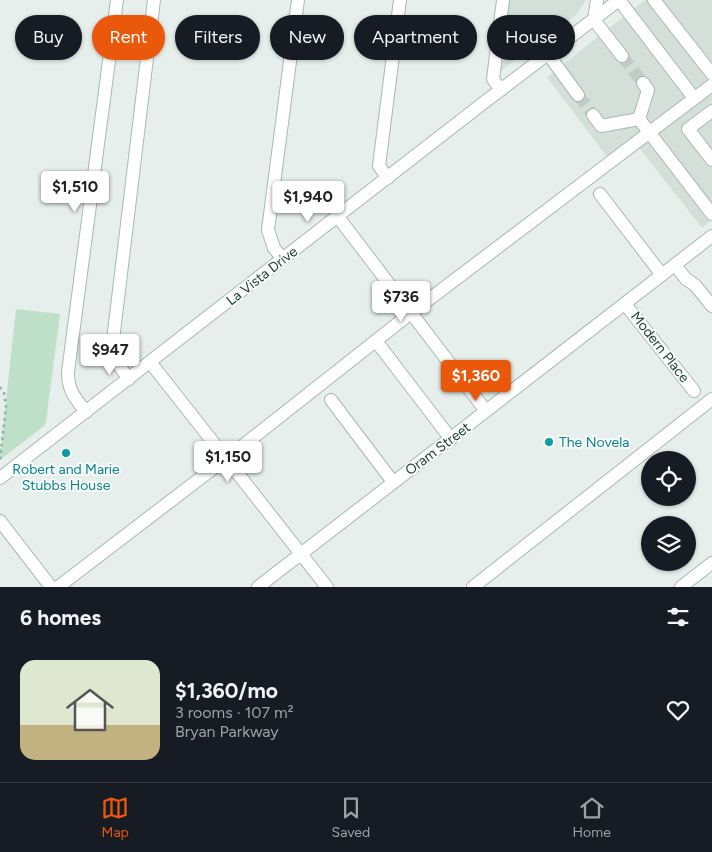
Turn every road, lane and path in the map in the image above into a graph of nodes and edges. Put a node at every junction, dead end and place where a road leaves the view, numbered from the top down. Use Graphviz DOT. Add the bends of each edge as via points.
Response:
graph roads {
  1 [pos="117,0"];
  2 [pos="154,0"];
  3 [pos="298,0"];
  4 [pos="400,0"];
  5 [pos="504,0"];
  6 [pos="597,0"];
  7 [pos="619,0"];
  8 [pos="654,0"];
  9 [pos="115,15"];
  10 [pos="152,15"];
  11 [pos="594,20"];
  12 [pos="575,34"];
  13 [pos="622,56"];
  14 [pos="109,60"];
  15 [pos="146,60"];
  16 [pos="540,60"];
  17 [pos="552,60"];
  18 [pos="712,74"];
  19 [pos="643,83"];
  20 [pos="712,86"];
  21 [pos="501,90"];
  22 [pos="578,95"];
  23 [pos="694,98"];
  24 [pos="712,111"];
  25 [pos="593,115"];
  26 [pos="639,119"];
  27 [pos="649,132"];
  28 [pos="712,160"];
  29 [pos="388,178"];
  30 [pos="600,194"];
  31 [pos="712,214"];
  32 [pos="338,217"];
  33 [pos="712,236"];
  34 [pos="283,259"];
  35 [pos="675,265"];
  36 [pos="662,275"];
  37 [pos="625,304"];
  38 [pos="712,306"];
  39 [pos="411,313"];
  40 [pos="376,341"];
  41 [pos="150,362"];
  42 [pos="129,379"];
  43 [pos="0,387"];
  44 [pos="694,391"];
  45 [pos="712,399"];
  46 [pos="331,400"];
  47 [pos="486,411"];
  48 [pos="86,412"];
  49 [pos="451,439"];
  50 [pos="226,458"];
  51 [pos="0,460"];
  52 [pos="0,478"];
  53 [pos="393,482"];
  54 [pos="0,521"];
  55 [pos="301,554"];
  56 [pos="712,563"];
  57 [pos="51,587"];
  58 [pos="58,587"];
  59 [pos="258,587"];
  60 [pos="327,587"];
  61 [pos="472,587"];
  62 [pos="681,587"];
  1 -- 9 [label="street"];
  2 -- 10 [label="street"];
  3 -- 34 [label="street" via="268,230 274,248"];
  4 -- 29 [label="street" via="379,166"];
  5 -- 21 [label="street" via="493,79"];
  6 -- 11 [label="street"];
  7 -- 11 [label="street, La Vista Drive"];
  7 -- 23 [label="street"];
  8 -- 18 [label="street"];
  11 -- 12 [label="street, La Vista Drive"];
  11 -- 13 [label="street"];
  14 -- 48 [label="street" via="68,372 71,392"];
  15 -- 42 [label="street" via="113,340 114,357"];
  16 -- 21 [label="street, La Vista Drive"];
  17 -- 22 [label="street"];
  19 -- 26 [label="street" via="648,90"];
  20 -- 23 [label="street"];
  21 -- 29 [label="street, La Vista Drive"];
  23 -- 27 [label="street"];
  24 -- 28 [label="street" via="688,129"];
  25 -- 26 [label="street" via="601,126"];
  26 -- 27 [label="street"];
  27 -- 31 [label="street"];
  27 -- 39 [label="street"];
  29 -- 32 [label="street, La Vista Drive"];
  30 -- 36 [label="street"];
  32 -- 34 [label="street, La Vista Drive"];
  32 -- 39 [label="street"];
  33 -- 35 [label="street, Oram Street"];
  34 -- 41 [label="street, La Vista Drive"];
  35 -- 36 [label="street, Oram Street"];
  35 -- 38 [label="street"];
  36 -- 37 [label="street, Oram Street"];
  37 -- 44 [label="street, Modern Place"];
  37 -- 47 [label="street, Oram Street"];
  39 -- 40 [label="street"];
  39 -- 47 [label="street"];
  40 -- 49 [label="street"];
  40 -- 50 [label="street"];
  41 -- 42 [label="street, La Vista Drive"];
  41 -- 50 [label="street"];
  42 -- 48 [label="street, La Vista Drive"];
  43 -- 51 [label="path" via="6,406"];
  45 -- 61 [label="street"];
  46 -- 53 [label="street"];
  47 -- 49 [label="street, Oram Street"];
  48 -- 52 [label="street, La Vista Drive"];
  49 -- 53 [label="street, Oram Street"];
  50 -- 55 [label="street"];
  50 -- 58 [label="street"];
  53 -- 55 [label="street, Oram Street"];
  54 -- 57 [label="street"];
  55 -- 59 [label="street, Oram Street"];
  55 -- 60 [label="street"];
  56 -- 62 [label="street"];
}
